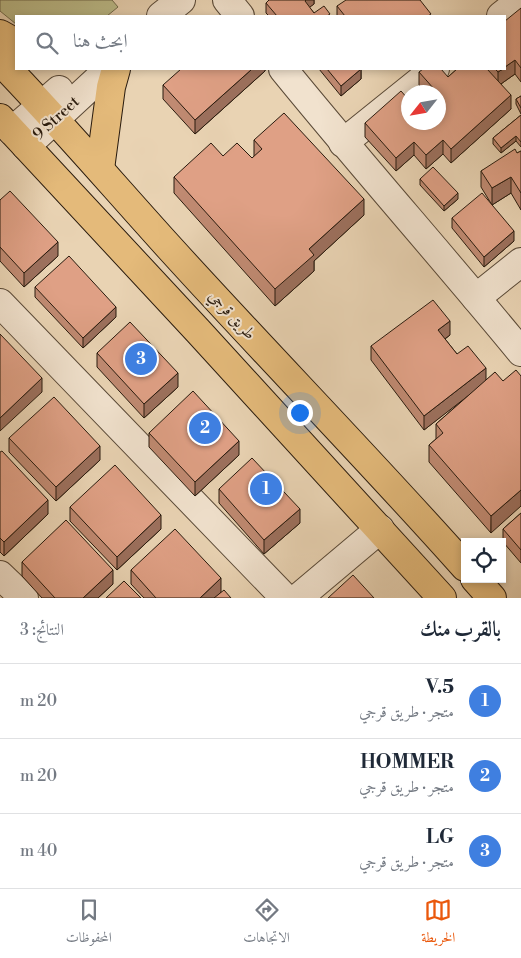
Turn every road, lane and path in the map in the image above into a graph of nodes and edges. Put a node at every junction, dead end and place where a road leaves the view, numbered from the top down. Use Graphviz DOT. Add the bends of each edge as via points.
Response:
graph roads {
  1 [pos="226,0"];
  2 [pos="521,0"];
  3 [pos="239,15"];
  4 [pos="502,15"];
  5 [pos="0,34"];
  6 [pos="15,42"];
  7 [pos="0,61"];
  8 [pos="85,70"];
  9 [pos="107,70"];
  10 [pos="116,70"];
  11 [pos="283,70"];
  12 [pos="434,70"];
  13 [pos="48,112"];
  14 [pos="12,132"];
  15 [pos="343,143"];
  16 [pos="100,169"];
  17 [pos="521,262"];
  18 [pos="476,298"];
  19 [pos="0,303"];
  20 [pos="521,352"];
  21 [pos="380,529"];
  22 [pos="461,564"];
  23 [pos="0,575"];
  24 [pos="479,583"];
  25 [pos="24,598"];
  26 [pos="285,598"];
  27 [pos="298,598"];
  28 [pos="442,598"];
  29 [pos="492,598"];
  1 -- 3 [label="street"];
  2 -- 4 [label="street"];
  5 -- 6 [label="highway"];
  7 -- 13 [label="highway, طريق قرجي"];
  8 -- 13 [label="street, 9 Street"];
  9 -- 13 [label="street, 9 Street"];
  10 -- 16 [label="highway"];
  11 -- 15 [label="street"];
  12 -- 15 [label="street"];
  13 -- 14 [label="street, 9 Street"];
  13 -- 16 [label="highway, طريق قرجي"];
  14 -- 21 [label="highway"];
  15 -- 18 [label="street"];
  16 -- 22 [label="highway, طريق قرجي"];
  17 -- 18 [label="street"];
  18 -- 20 [label="street"];
  19 -- 26 [label="street"];
  21 -- 27 [label="street"];
  21 -- 28 [label="highway"];
  23 -- 25 [label="street"];
  24 -- 29 [label="highway"];
}
